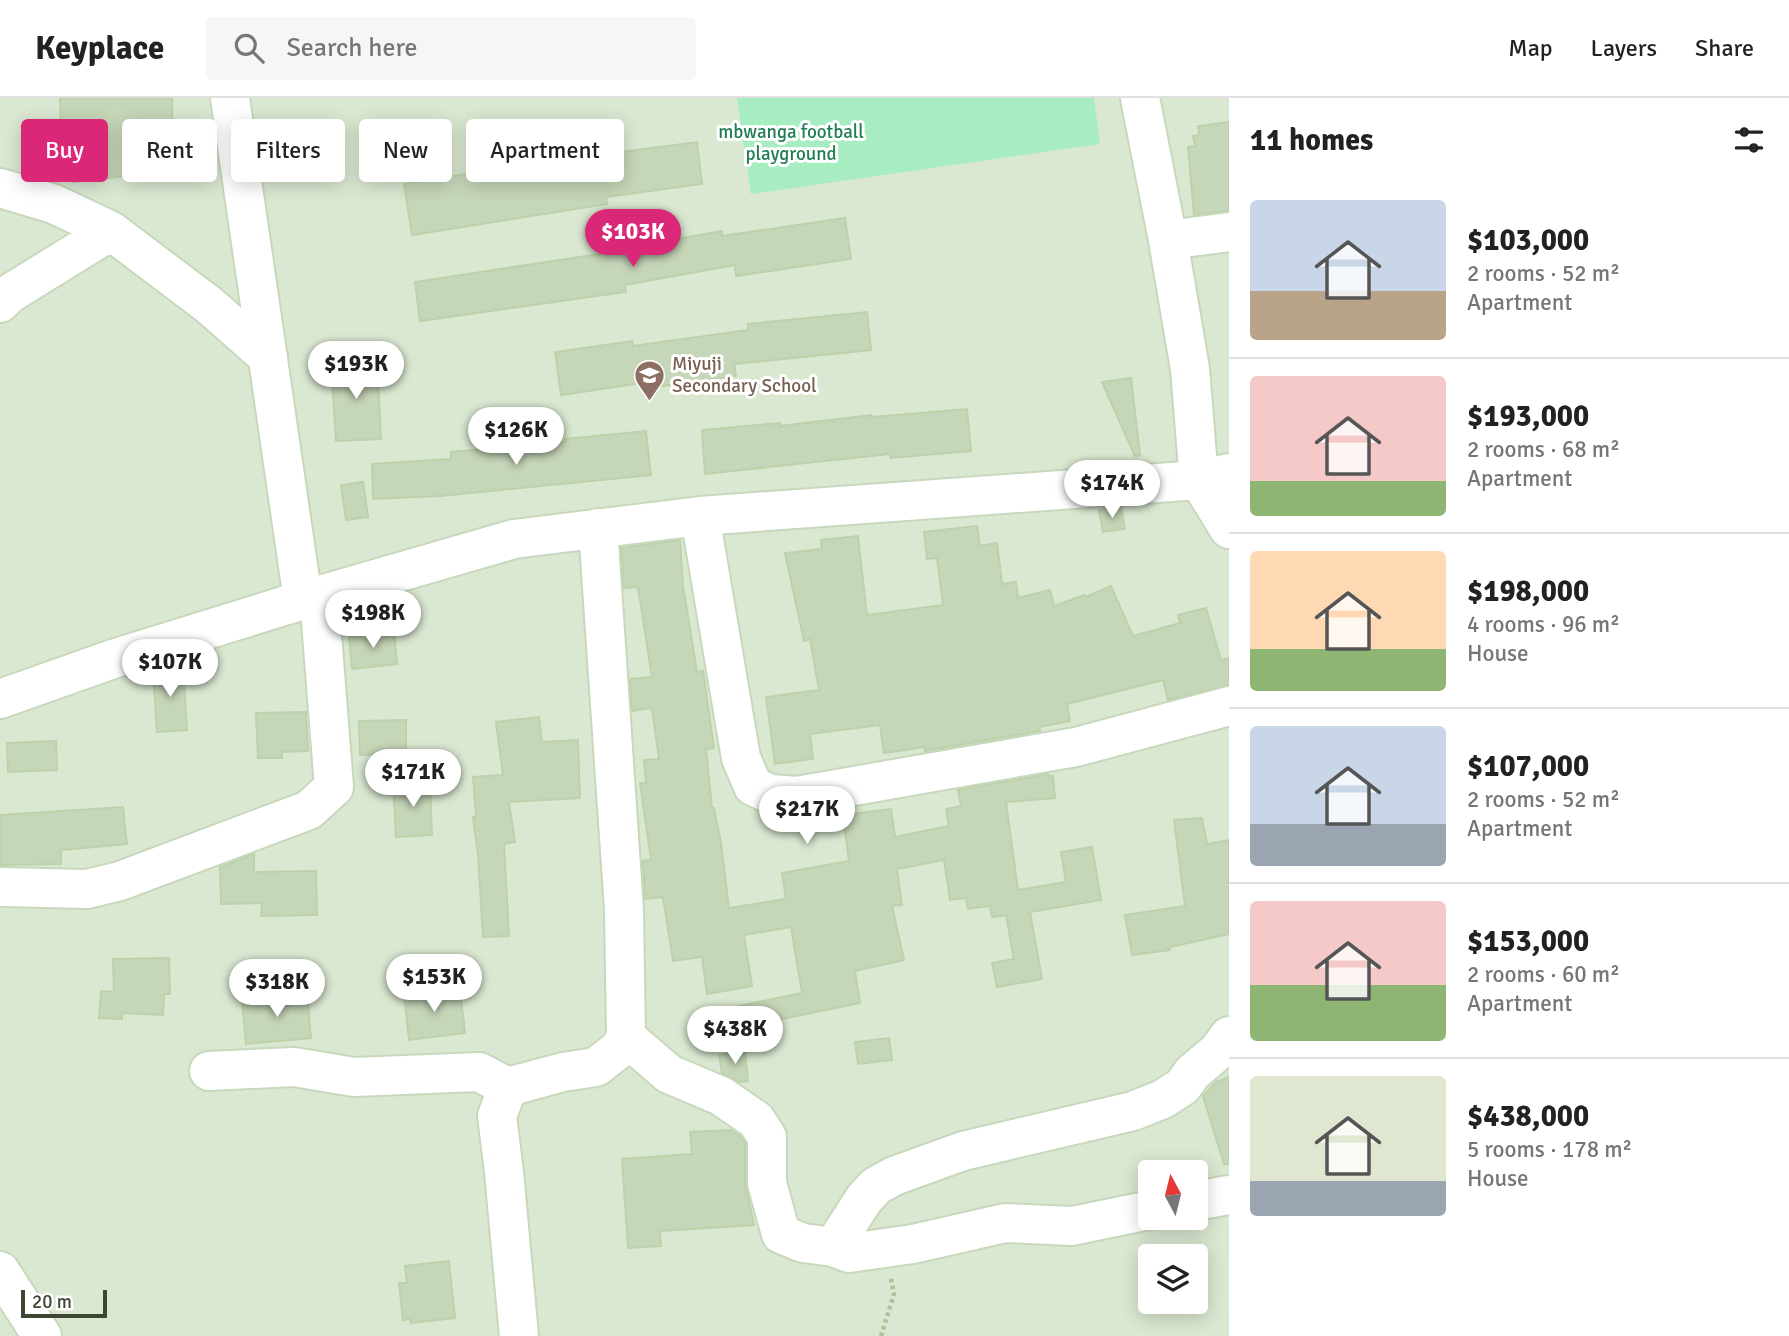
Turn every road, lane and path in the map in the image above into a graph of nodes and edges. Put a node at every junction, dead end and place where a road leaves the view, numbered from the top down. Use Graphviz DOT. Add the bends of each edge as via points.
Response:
graph roads {
  1 [pos="230,98"];
  2 [pos="1140,98"];
  3 [pos="0,188"];
  4 [pos="111,231"];
  5 [pos="1229,232"];
  6 [pos="1168,240"];
  7 [pos="0,303"];
  8 [pos="268,357"];
  9 [pos="1214,477"];
  10 [pos="699,516"];
  11 [pos="598,528"];
  12 [pos="1229,529"];
  13 [pos="311,598"];
  14 [pos="0,699"];
  15 [pos="1229,706"];
  16 [pos="0,887"];
  17 [pos="1229,1036"];
  18 [pos="626,1037"];
  19 [pos="209,1071"];
  20 [pos="508,1087"];
  21 [pos="1229,1195"];
  22 [pos="1208,1199"];
  23 [pos="1138,1212"];
  24 [pos="833,1247"];
  25 [pos="886,1248"];
  26 [pos="0,1271"];
  27 [pos="42,1336"];
  28 [pos="519,1336"];
  29 [pos="881,1336"];
  1 -- 8 [label="street"];
  2 -- 6 [label="street"];
  3 -- 4 [label="street" via="54,204"];
  4 -- 7 [label="street"];
  4 -- 8 [label="street" via="209,305"];
  5 -- 6 [label="street"];
  6 -- 9 [label="street"];
  8 -- 13 [label="street"];
  9 -- 10 [label="street"];
  9 -- 12 [label="street"];
  10 -- 11 [label="street"];
  10 -- 15 [label="street" via="741,758 753,786 770,794 797,796 1076,747"];
  11 -- 13 [label="street" via="514,538"];
  11 -- 18 [label="street" via="624,910"];
  13 -- 14 [label="street"];
  13 -- 16 [label="street" via="334,787 326,795 309,810 120,881 87,889"];
  17 -- 24 [label="street" via="1183,1086 1163,1099 1133,1111 963,1151 894,1176 864,1199"];
  18 -- 20 [label="street" via="619,1049 596,1067"];
  18 -- 24 [label="street" via="669,1074 721,1096 756,1120 767,1137 767,1183 782,1234 803,1243"];
  19 -- 20 [label="street" via="294,1067 354,1077 479,1072"];
  20 -- 28 [label="street" via="496,1116"];
  21 -- 22 [label="street"];
  23 -- 25 [label="street" via="1072,1226 1005,1223"];
  24 -- 25 [label="street" via="849,1253"];
  25 -- 29 [label="path" via="894,1294"];
  26 -- 27 [label="street"];
}
